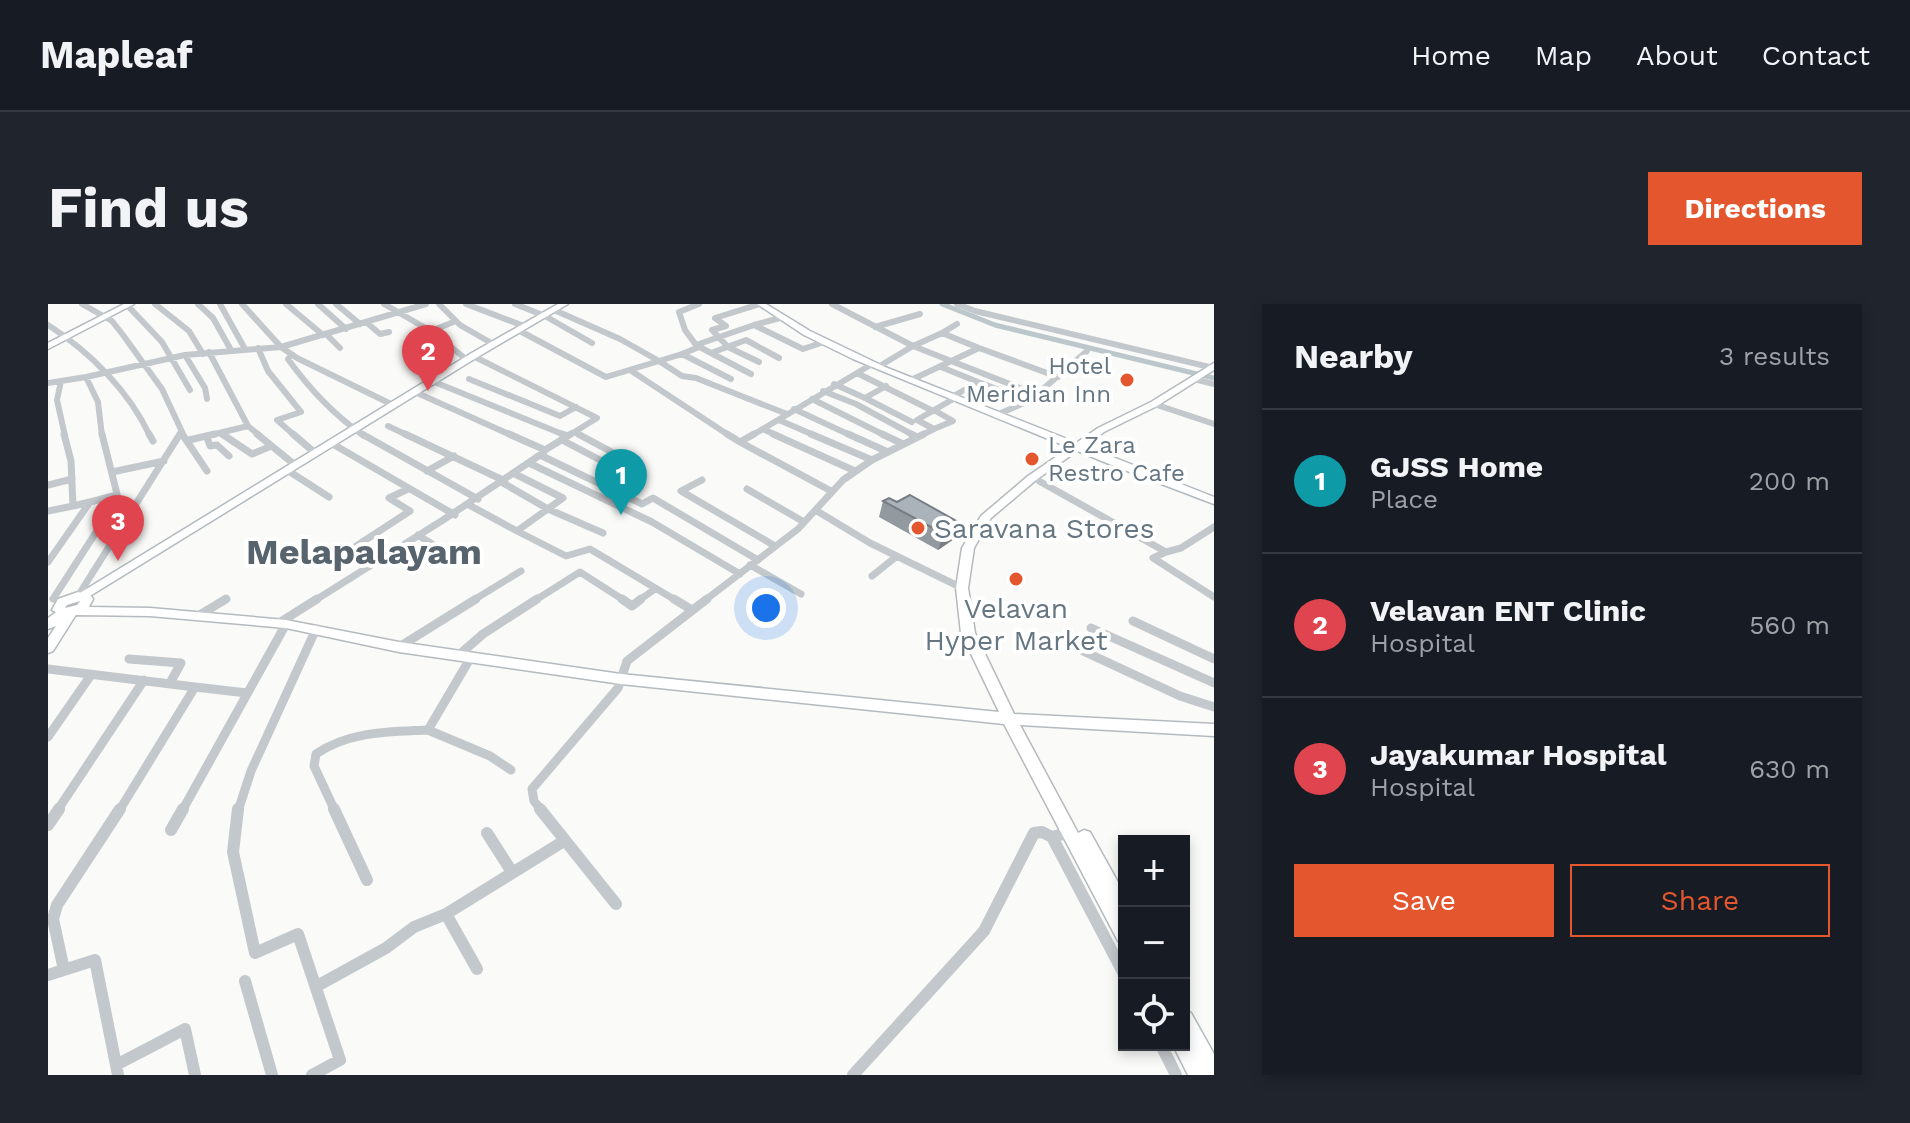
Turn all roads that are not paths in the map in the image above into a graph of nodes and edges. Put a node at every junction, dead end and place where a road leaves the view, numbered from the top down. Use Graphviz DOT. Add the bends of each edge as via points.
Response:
graph roads {
  1 [pos="82,304"];
  2 [pos="128,304"];
  3 [pos="155,304"];
  4 [pos="198,304"];
  5 [pos="220,304"];
  6 [pos="242,304"];
  7 [pos="286,304"];
  8 [pos="318,304"];
  9 [pos="336,304"];
  10 [pos="384,304"];
  11 [pos="426,304"];
  12 [pos="439,304"];
  13 [pos="466,304"];
  14 [pos="515,304"];
  15 [pos="699,304"];
  16 [pos="760,304"];
  17 [pos="832,304"];
  18 [pos="957,304"];
  19 [pos="554,310"];
  20 [pos="397,313"];
  21 [pos="920,314"];
  22 [pos="103,316"];
  23 [pos="780,318"];
  24 [pos="456,321"];
  25 [pos="363,323"];
  26 [pos="957,324"];
  27 [pos="48,325"];
  28 [pos="754,325"];
  29 [pos="726,326"];
  30 [pos="875,327"];
  31 [pos="521,328"];
  32 [pos="346,329"];
  33 [pos="734,330"];
  34 [pos="431,331"];
  35 [pos="389,332"];
  36 [pos="942,333"];
  37 [pos="325,335"];
  38 [pos="67,336"];
  39 [pos="718,337"];
  40 [pos="746,340"];
  41 [pos="824,342"];
  42 [pos="592,343"];
  43 [pos="493,344"];
  44 [pos="48,346"];
  45 [pos="697,346"];
  46 [pos="913,346"];
  47 [pos="281,347"];
  48 [pos="728,347"];
  49 [pos="258,348"];
  50 [pos="340,348"];
  51 [pos="979,348"];
  52 [pos="245,349"];
  53 [pos="231,350"];
  54 [pos="1087,351"];
  55 [pos="206,353"];
  56 [pos="711,353"];
  57 [pos="682,354"];
  58 [pos="185,355"];
  59 [pos="292,355"];
  60 [pos="470,358"];
  61 [pos="779,358"];
  62 [pos="170,359"];
  63 [pos="659,361"];
  64 [pos="759,362"];
  65 [pos="951,362"];
  66 [pos="143,364"];
  67 [pos="875,365"];
  68 [pos="456,366"];
  69 [pos="941,367"];
  70 [pos="1213,367"];
  71 [pos="630,370"];
  72 [pos="103,373"];
  73 [pos="857,373"];
  74 [pos="751,374"];
  75 [pos="86,377"];
  76 [pos="1058,377"];
  77 [pos="731,379"];
  78 [pos="1194,379"];
  79 [pos="911,380"];
  80 [pos="61,381"];
  81 [pos="432,381"];
  82 [pos="49,382"];
  83 [pos="978,382"];
  84 [pos="834,384"];
  85 [pos="1214,384"];
  86 [pos="886,386"];
  87 [pos="190,390"];
  88 [pos="823,391"];
  89 [pos="415,392"];
  90 [pos="1038,395"];
  91 [pos="954,397"];
  92 [pos="865,398"];
  93 [pos="207,399"];
  94 [pos="812,399"];
  95 [pos="1029,401"];
  96 [pos="1154,404"];
  97 [pos="393,405"];
  98 [pos="576,407"];
  99 [pos="933,410"];
  100 [pos="790,412"];
  101 [pos="996,415"];
  102 [pos="779,420"];
  103 [pos="914,421"];
  104 [pos="1214,424"];
  105 [pos="248,426"];
  106 [pos="388,426"];
  107 [pos="900,428"];
  108 [pos="353,429"];
  109 [pos="934,429"];
  110 [pos="765,430"];
  111 [pos="181,432"];
  112 [pos="221,433"];
  113 [pos="568,436"];
  114 [pos="207,437"];
  115 [pos="917,437"];
  116 [pos="189,440"];
  117 [pos="153,441"];
  118 [pos="740,442"];
  119 [pos="331,443"];
  120 [pos="903,444"];
  121 [pos="269,447"];
  122 [pos="1078,449"];
  123 [pos="543,452"];
  124 [pos="888,452"];
  125 [pos="315,453"];
  126 [pos="229,456"];
  127 [pos="454,456"];
  128 [pos="872,460"];
  129 [pos="164,461"];
  130 [pos="529,463"];
  131 [pos="291,468"];
  132 [pos="207,471"];
  133 [pos="427,471"];
  134 [pos="855,471"];
  135 [pos="112,472"];
  136 [pos="515,474"];
  137 [pos="626,474"];
  138 [pos="72,479"];
  139 [pos="702,480"];
  140 [pos="1039,481"];
  141 [pos="504,482"];
  142 [pos="642,482"];
  143 [pos="48,485"];
  144 [pos="408,489"];
  145 [pos="747,489"];
  146 [pos="831,491"];
  147 [pos="117,495"];
  148 [pos="329,497"];
  149 [pos="478,499"];
  150 [pos="1214,501"];
  151 [pos="90,502"];
  152 [pos="469,505"];
  153 [pos="73,506"];
  154 [pos="548,509"];
  155 [pos="51,511"];
  156 [pos="817,511"];
  157 [pos="455,515"];
  158 [pos="48,519"];
  159 [pos="804,522"];
  160 [pos="1214,527"];
  161 [pos="517,531"];
  162 [pos="603,533"];
  163 [pos="418,535"];
  164 [pos="775,546"];
  165 [pos="1166,552"];
  166 [pos="341,556"];
  167 [pos="897,556"];
  168 [pos="458,561"];
  169 [pos="48,562"];
  170 [pos="754,563"];
  171 [pos="521,571"];
  172 [pos="740,574"];
  173 [pos="872,576"];
  174 [pos="962,588"];
  175 [pos="655,589"];
  176 [pos="801,594"];
  177 [pos="1214,597"];
  178 [pos="226,599"];
  179 [pos="66,605"];
  180 [pos="692,610"];
  181 [pos="198,616"];
  182 [pos="1133,621"];
  183 [pos="282,624"];
  184 [pos="48,625"];
  185 [pos="1091,628"];
  186 [pos="316,629"];
  187 [pos="399,647"];
  188 [pos="48,648"];
  189 [pos="1083,651"];
  190 [pos="465,656"];
  191 [pos="129,659"];
  192 [pos="1214,659"];
  193 [pos="48,669"];
  194 [pos="91,675"];
  195 [pos="621,679"];
  196 [pos="144,680"];
  197 [pos="170,683"];
  198 [pos="1214,683"];
  199 [pos="195,687"];
  200 [pos="247,693"];
  201 [pos="1214,707"];
  202 [pos="1015,720"];
  203 [pos="428,730"];
  204 [pos="1214,730"];
  205 [pos="48,737"];
  206 [pos="511,770"];
  207 [pos="48,825"];
  208 [pos="171,830"];
  209 [pos="1071,832"];
  210 [pos="487,833"];
  211 [pos="1052,837"];
  212 [pos="564,841"];
  213 [pos="512,872"];
  214 [pos="367,880"];
  215 [pos="616,904"];
  216 [pos="1122,907"];
  217 [pos="446,914"];
  218 [pos="1118,923"];
  219 [pos="1118,963"];
  220 [pos="477,969"];
  221 [pos="64,970"];
  222 [pos="48,975"];
  223 [pos="245,981"];
  224 [pos="317,986"];
  225 [pos="1190,1031"];
  226 [pos="1164,1051"];
  227 [pos="1186,1051"];
  228 [pos="117,1070"];
  229 [pos="1214,1074"];
  230 [pos="195,1075"];
  231 [pos="272,1075"];
  232 [pos="312,1075"];
  233 [pos="853,1075"];
  234 [pos="1176,1075"];
  235 [pos="1199,1075"];
  1 -- 22 [label="street"];
  2 -- 22 [label="main road"];
  2 -- 62 [label="street"];
  3 -- 55 [label="street" via="189,331"];
  4 -- 53 [label="street" via="213,318"];
  5 -- 52 [label="street"];
  6 -- 47 [label="street"];
  7 -- 37 [label="street"];
  8 -- 32 [label="street"];
  9 -- 25 [label="street"];
  10 -- 20 [label="street"];
  11 -- 20 [label="street"];
  12 -- 24 [label="street"];
  13 -- 31 [label="street"];
  14 -- 19 [label="street"];
  15 -- 45 [label="street" via="679,312"];
  16 -- 23 [label="main road"];
  16 -- 29 [label="street" via="715,318"];
  17 -- 30 [label="street"];
  18 -- 70 [label="street"];
  19 -- 31 [label="main road"];
  19 -- 42 [label="street"];
  19 -- 63 [label="street"];
  20 -- 25 [label="street"];
  20 -- 34 [label="street"];
  21 -- 30 [label="street"];
  22 -- 38 [label="main road"];
  22 -- 66 [label="street"];
  23 -- 28 [label="street"];
  23 -- 41 [label="main road"];
  24 -- 34 [label="street"];
  24 -- 43 [label="street"];
  25 -- 32 [label="street"];
  25 -- 35 [label="street" via="380,334"];
  26 -- 36 [label="street"];
  27 -- 38 [label="street"];
  28 -- 33 [label="street"];
  28 -- 41 [label="street" via="803,349"];
  29 -- 33 [label="street"];
  29 -- 39 [label="street" via="712,330"];
  30 -- 46 [label="street"];
  31 -- 43 [label="main road"];
  31 -- 71 [label="street" via="606,377"];
  32 -- 37 [label="street"];
  33 -- 39 [label="street"];
  33 -- 40 [label="street"];
  34 -- 60 [label="street"];
  36 -- 46 [label="street"];
  36 -- 51 [label="street"];
  37 -- 47 [label="street"];
  37 -- 50 [label="street"];
  38 -- 44 [label="main road"];
  38 -- 72 [label="street"];
  39 -- 45 [label="street"];
  39 -- 48 [label="street"];
  40 -- 48 [label="street"];
  40 -- 61 [label="street"];
  41 -- 67 [label="main road"];
  43 -- 60 [label="main road"];
  45 -- 56 [label="street"];
  45 -- 57 [label="street"];
  46 -- 65 [label="street"];
  46 -- 67 [label="street"];
  47 -- 49 [label="street"];
  47 -- 59 [label="street"];
  48 -- 56 [label="street"];
  48 -- 64 [label="street"];
  49 -- 52 [label="street"];
  49 -- 125 [label="street" via="268,371 301,412 277,420"];
  51 -- 65 [label="street"];
  51 -- 76 [label="street"];
  52 -- 53 [label="street"];
  53 -- 55 [label="street"];
  54 -- 76 [label="street"];
  55 -- 58 [label="street"];
  55 -- 105 [label="street"];
  56 -- 74 [label="street"];
  57 -- 63 [label="street"];
  57 -- 77 [label="street"];
  58 -- 62 [label="street"];
  58 -- 93 [label="street"];
  59 -- 97 [label="street"];
  59 -- 108 [label="street" via="288,359 307,387"];
  60 -- 68 [label="main road"];
  60 -- 98 [label="street"];
  62 -- 66 [label="street"];
  62 -- 87 [label="street"];
  63 -- 71 [label="street"];
  63 -- 100 [label="street" via="682,376"];
  65 -- 69 [label="street"];
  65 -- 90 [label="street"];
  66 -- 72 [label="street"];
  66 -- 111 [label="street" via="162,389"];
  67 -- 73 [label="street"];
  67 -- 79 [label="main road"];
  68 -- 81 [label="main road"];
  68 -- 98 [label="street" via="490,390 560,416"];
  69 -- 79 [label="street"];
  69 -- 83 [label="street"];
  70 -- 78 [label="main road"];
  71 -- 118 [label="street"];
  72 -- 75 [label="street"];
  72 -- 117 [label="street" via="145,423"];
  73 -- 84 [label="street"];
  73 -- 86 [label="street"];
  75 -- 80 [label="street"];
  75 -- 135 [label="street" via="98,402"];
  76 -- 90 [label="street"];
  78 -- 85 [label="street"];
  78 -- 96 [label="main road"];
  79 -- 91 [label="main road"];
  80 -- 82 [label="street"];
  80 -- 138 [label="street" via="57,405"];
  81 -- 89 [label="main road"];
  81 -- 113 [label="street"];
  83 -- 91 [label="street"];
  83 -- 95 [label="street"];
  84 -- 88 [label="street"];
  84 -- 92 [label="street"];
  86 -- 92 [label="street"];
  86 -- 99 [label="street"];
  88 -- 94 [label="street"];
  88 -- 107 [label="street"];
  89 -- 97 [label="main road"];
  89 -- 123 [label="street"];
  90 -- 95 [label="street"];
  91 -- 99 [label="street"];
  91 -- 101 [label="main road"];
  92 -- 103 [label="street"];
  94 -- 100 [label="street"];
  94 -- 120 [label="street"];
  95 -- 101 [label="street"];
  96 -- 104 [label="street"];
  96 -- 122 [label="main road" via="1101,430"];
  97 -- 108 [label="main road"];
  98 -- 113 [label="street" via="597,418"];
  99 -- 103 [label="street"];
  99 -- 109 [label="street" via="953,421"];
  100 -- 102 [label="street"];
  100 -- 124 [label="street"];
  101 -- 122 [label="main road"];
  102 -- 110 [label="street"];
  102 -- 128 [label="street"];
  103 -- 107 [label="street"];
  103 -- 109 [label="street"];
  105 -- 112 [label="street"];
  105 -- 121 [label="street"];
  106 -- 127 [label="street"];
  107 -- 115 [label="street"];
  108 -- 119 [label="main road"];
  108 -- 133 [label="street"];
  109 -- 115 [label="street"];
  110 -- 118 [label="street"];
  110 -- 134 [label="street"];
  111 -- 116 [label="street"];
  111 -- 129 [label="street"];
  112 -- 114 [label="street"];
  112 -- 121 [label="street" via="252,454"];
  113 -- 123 [label="street"];
  113 -- 137 [label="street"];
  113 -- 137 [label="street" via="638,466"];
  114 -- 116 [label="street"];
  114 -- 126 [label="street" via="210,446 217,445"];
  115 -- 120 [label="street"];
  116 -- 132 [label="street"];
  118 -- 146 [label="street"];
  119 -- 125 [label="main road"];
  119 -- 144 [label="street"];
  120 -- 124 [label="street"];
  121 -- 131 [label="street"];
  122 -- 140 [label="main road"];
  122 -- 150 [label="main road"];
  122 -- 174 [label="main road" via="987,516 968,548"];
  123 -- 130 [label="street"];
  123 -- 170 [label="street" via="642,504 653,498"];
  124 -- 128 [label="street"];
  125 -- 131 [label="main road"];
  127 -- 133 [label="street"];
  127 -- 141 [label="street"];
  128 -- 134 [label="street"];
  129 -- 135 [label="street"];
  129 -- 179 [label="street"];
  130 -- 136 [label="street"];
  130 -- 172 [label="street" via="652,522"];
  131 -- 148 [label="street"];
  131 -- 179 [label="main road"];
  133 -- 149 [label="street"];
  134 -- 146 [label="street"];
  135 -- 147 [label="street"];
  136 -- 141 [label="street"];
  136 -- 154 [label="street" via="563,498"];
  137 -- 142 [label="street"];
  138 -- 143 [label="street"];
  138 -- 153 [label="street"];
  139 -- 164 [label="street" via="681,491"];
  140 -- 165 [label="street"];
  140 -- 202 [label="main road" via="990,524 976,547 972,573 971,615"];
  141 -- 149 [label="street"];
  141 -- 154 [label="street"];
  144 -- 157 [label="street"];
  144 -- 166 [label="street" via="389,498 410,511"];
  145 -- 159 [label="street"];
  146 -- 156 [label="street"];
  147 -- 151 [label="street"];
  147 -- 179 [label="street"];
  149 -- 152 [label="street"];
  151 -- 153 [label="street"];
  151 -- 169 [label="street"];
  152 -- 157 [label="street"];
  152 -- 161 [label="street"];
  153 -- 155 [label="street"];
  154 -- 161 [label="street"];
  154 -- 162 [label="street"];
  155 -- 158 [label="street"];
  156 -- 159 [label="street"];
  156 -- 167 [label="street"];
  157 -- 163 [label="street"];
  159 -- 164 [label="street"];
  160 -- 165 [label="street"];
  161 -- 175 [label="street" via="566,556 590,549"];
  163 -- 168 [label="street"];
  163 -- 183 [label="street"];
  164 -- 170 [label="street"];
  165 -- 177 [label="street" via="1153,558"];
  167 -- 173 [label="street"];
  167 -- 174 [label="street"];
  170 -- 172 [label="street"];
  170 -- 176 [label="street"];
  171 -- 187 [label="street"];
  172 -- 180 [label="street"];
  174 -- 202 [label="main road" via="968,633"];
  175 -- 180 [label="street"];
  175 -- 190 [label="street" via="632,606 580,572 483,634"];
  178 -- 181 [label="street"];
  179 -- 181 [label="main road"];
  179 -- 184 [label="main road"];
  179 -- 188 [label="main road"];
  180 -- 195 [label="street" via="627,661"];
  181 -- 183 [label="main road"];
  182 -- 192 [label="street"];
  183 -- 186 [label="main road"];
  183 -- 200 [label="street"];
  185 -- 198 [label="street"];
  186 -- 187 [label="main road"];
  186 -- 224 [label="street" via="251,771 235,819 233,852 255,953 298,934"];
  187 -- 190 [label="main road"];
  189 -- 201 [label="street"];
  190 -- 195 [label="main road"];
  190 -- 203 [label="street"];
  191 -- 197 [label="street" via="181,663"];
  193 -- 194 [label="street"];
  194 -- 196 [label="street"];
  194 -- 205 [label="street"];
  195 -- 202 [label="main road"];
  195 -- 212 [label="street" via="532,789 534,801"];
  196 -- 197 [label="street"];
  196 -- 207 [label="street"];
  197 -- 199 [label="street"];
  199 -- 200 [label="street"];
  199 -- 221 [label="street" via="57,905 53,919"];
  200 -- 208 [label="street"];
  202 -- 204 [label="main road"];
  202 -- 209 [label="main road"];
  202 -- 216 [label="main road"];
  203 -- 206 [label="street"];
  203 -- 214 [label="street" via="348,737 316,754 314,766"];
  209 -- 211 [label="street"];
  209 -- 218 [label="main road"];
  210 -- 213 [label="street"];
  211 -- 219 [label="street"];
  211 -- 233 [label="street" via="1034,833 984,931"];
  212 -- 213 [label="street"];
  212 -- 215 [label="street"];
  213 -- 217 [label="street"];
  217 -- 220 [label="street"];
  217 -- 224 [label="street" via="414,927"];
  221 -- 222 [label="street"];
  221 -- 228 [label="street" via="95,960"];
  223 -- 231 [label="street"];
  224 -- 232 [label="street" via="340,1060"];
  225 -- 229 [label="main road"];
  226 -- 234 [label="street"];
  227 -- 235 [label="main road"];
  228 -- 230 [label="street" via="185,1029"];
}
